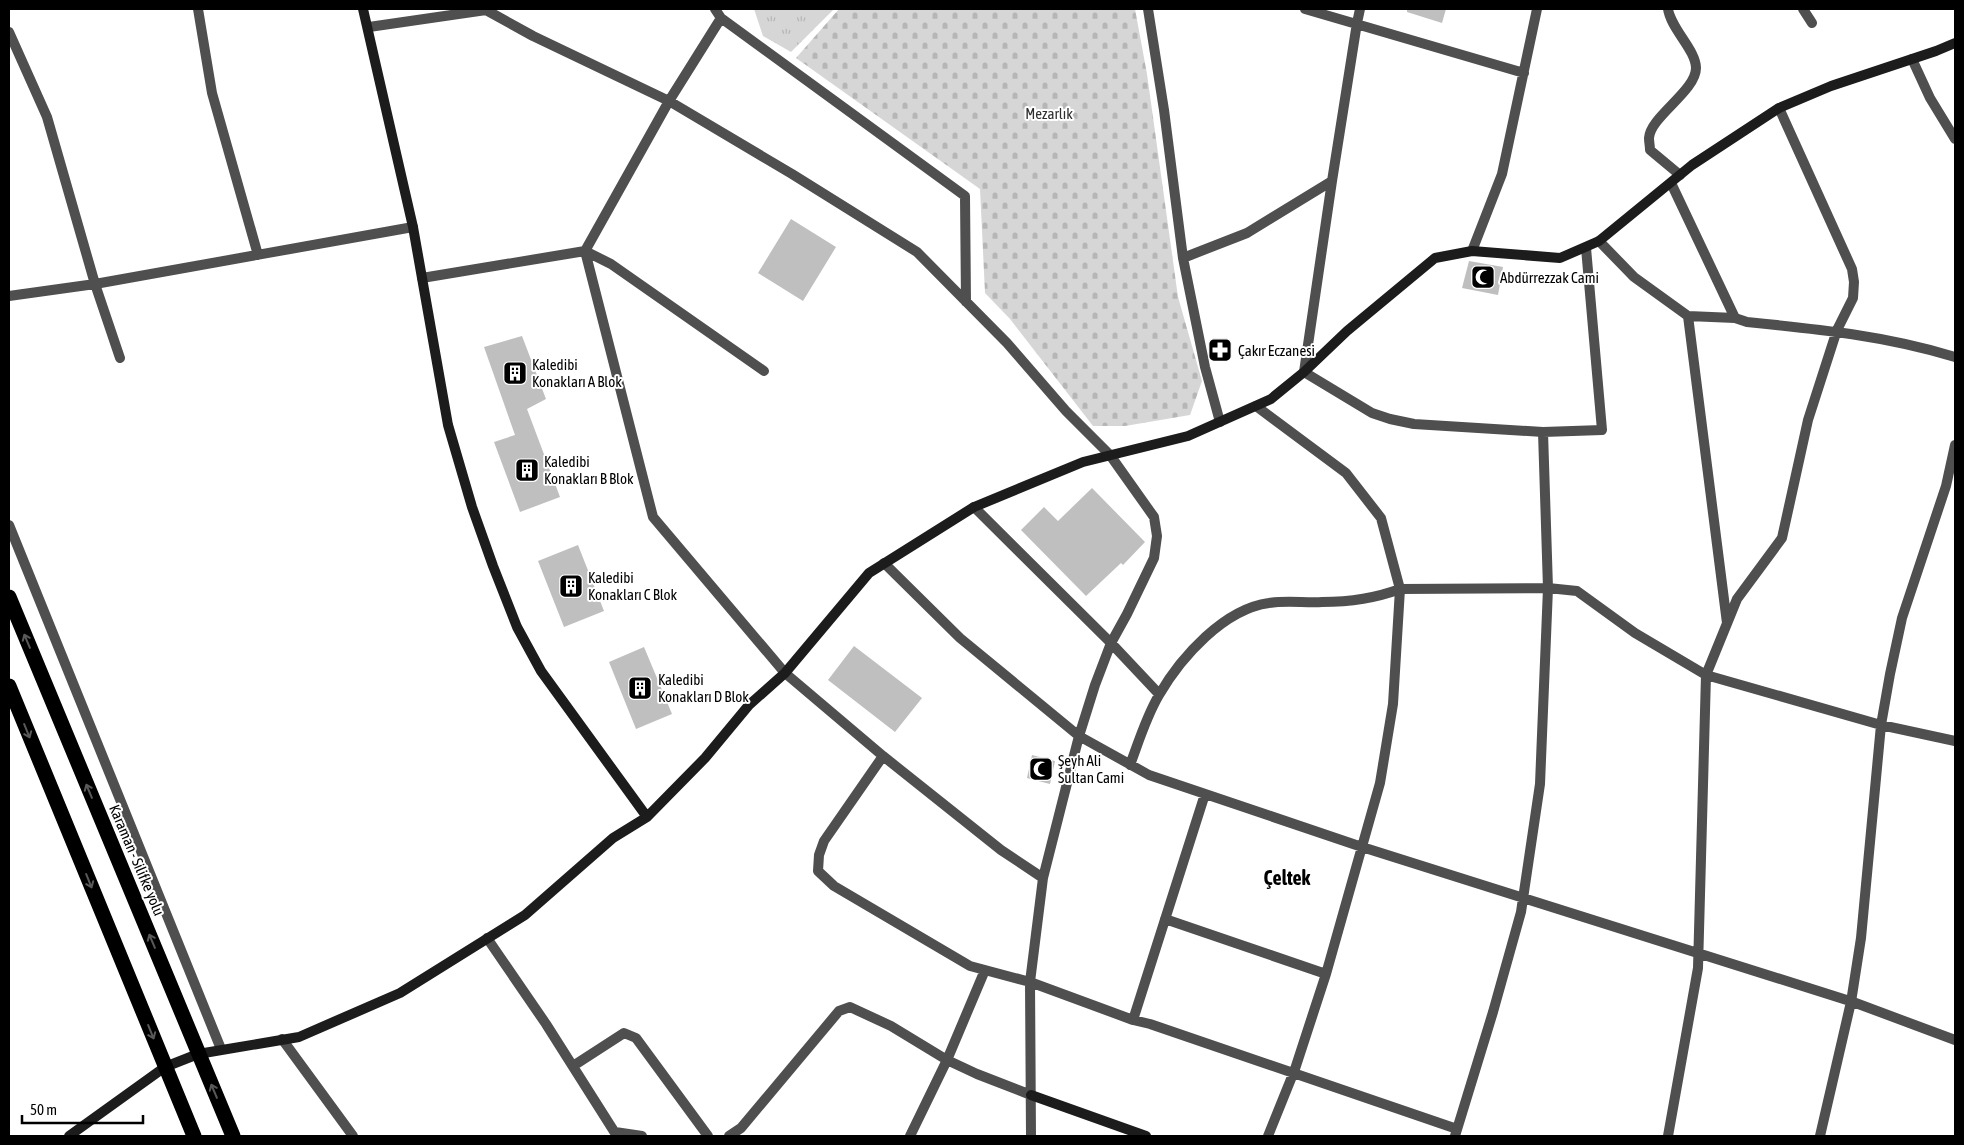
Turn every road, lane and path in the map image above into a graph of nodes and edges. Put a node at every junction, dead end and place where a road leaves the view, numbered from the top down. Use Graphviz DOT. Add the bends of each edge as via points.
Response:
graph roads {
  1 [pos="198,9"];
  2 [pos="364,9"];
  3 [pos="486,9"];
  4 [pos="715,9"];
  5 [pos="1148,9"];
  6 [pos="1305,9"];
  7 [pos="1360,9"];
  8 [pos="1537,9"];
  9 [pos="1668,9"];
  10 [pos="1803,9"];
  11 [pos="721,18"];
  12 [pos="1812,22"];
  13 [pos="1356,23"];
  14 [pos="369,27"];
  15 [pos="9,32"];
  16 [pos="1955,43"];
  17 [pos="1912,59"];
  18 [pos="1524,73"];
  19 [pos="669,101"];
  20 [pos="1778,108"];
  21 [pos="1955,139"];
  22 [pos="1680,175"];
  23 [pos="1332,181"];
  24 [pos="1671,182"];
  25 [pos="413,227"];
  26 [pos="1599,241"];
  27 [pos="1586,248"];
  28 [pos="585,251"];
  29 [pos="1472,251"];
  30 [pos="258,255"];
  31 [pos="1183,258"];
  32 [pos="422,278"];
  33 [pos="94,284"];
  34 [pos="9,296"];
  35 [pos="966,302"];
  36 [pos="1688,316"];
  37 [pos="1735,318"];
  38 [pos="1837,330"];
  39 [pos="1955,356"];
  40 [pos="120,358"];
  41 [pos="764,371"];
  42 [pos="1304,372"];
  43 [pos="1256,406"];
  44 [pos="1220,422"];
  45 [pos="1543,432"];
  46 [pos="1955,445"];
  47 [pos="1110,455"];
  48 [pos="974,507"];
  49 [pos="9,524"];
  50 [pos="884,563"];
  51 [pos="1548,588"];
  52 [pos="1400,590"];
  53 [pos="9,596"];
  54 [pos="1727,623"];
  55 [pos="1111,643"];
  56 [pos="785,674"];
  57 [pos="1706,675"];
  58 [pos="9,686"];
  59 [pos="1159,694"];
  60 [pos="1881,725"];
  61 [pos="1080,736"];
  62 [pos="1955,741"];
  63 [pos="883,756"];
  64 [pos="1130,765"];
  65 [pos="1205,794"];
  66 [pos="647,817"];
  67 [pos="1362,847"];
  68 [pos="1043,878"];
  69 [pos="1523,899"];
  70 [pos="1165,919"];
  71 [pos="488,938"];
  72 [pos="1698,955"];
  73 [pos="985,970"];
  74 [pos="1326,974"];
  75 [pos="1030,982"];
  76 [pos="1852,1002"];
  77 [pos="1132,1020"];
  78 [pos="282,1039"];
  79 [pos="1955,1040"];
  80 [pos="221,1050"];
  81 [pos="198,1054"];
  82 [pos="947,1060"];
  83 [pos="573,1066"];
  84 [pos="165,1067"];
  85 [pos="1293,1073"];
  86 [pos="1031,1095"];
  87 [pos="1456,1133"];
  88 [pos="616,1134"];
  89 [pos="69,1136"];
  90 [pos="194,1136"];
  91 [pos="233,1136"];
  92 [pos="353,1136"];
  93 [pos="642,1136"];
  94 [pos="708,1136"];
  95 [pos="729,1136"];
  96 [pos="910,1136"];
  97 [pos="1031,1136"];
  98 [pos="1146,1136"];
  99 [pos="1268,1136"];
  100 [pos="1668,1136"];
  101 [pos="1820,1136"];
  1 -- 30 [label="street" via="212,92"];
  2 -- 14 [label="street"];
  3 -- 14 [label="street"];
  3 -- 19 [label="street" via="533,36"];
  4 -- 11 [label="street"];
  5 -- 31 [label="street"];
  6 -- 13 [label="street"];
  7 -- 13 [label="street"];
  8 -- 18 [label="street"];
  9 -- 22 [label="street" via="1669,18 1694,57 1696,68 1694,79 1649,136 1650,150"];
  10 -- 12 [label="street"];
  11 -- 19 [label="street"];
  11 -- 35 [label="street" via="965,196"];
  13 -- 18 [label="street"];
  13 -- 23 [label="street"];
  14 -- 25 [label="street"];
  15 -- 33 [label="street" via="46,117"];
  16 -- 17 [label="street"];
  17 -- 20 [label="street"];
  17 -- 21 [label="street" via="1930,98"];
  18 -- 29 [label="street" via="1502,174"];
  19 -- 28 [label="street"];
  19 -- 35 [label="street" via="917,252"];
  20 -- 22 [label="street"];
  20 -- 38 [label="street" via="1852,269 1853,298"];
  22 -- 24 [label="street"];
  23 -- 31 [label="street" via="1247,233"];
  23 -- 42 [label="street"];
  24 -- 26 [label="street"];
  24 -- 37 [label="street"];
  25 -- 30 [label="street"];
  25 -- 32 [label="street"];
  26 -- 27 [label="street"];
  26 -- 36 [label="street" via="1634,278"];
  27 -- 29 [label="street" via="1560,258"];
  27 -- 45 [label="street" via="1602,430"];
  28 -- 32 [label="street"];
  28 -- 41 [label="street" via="611,264"];
  28 -- 56 [label="street" via="653,517"];
  29 -- 42 [label="street" via="1435,258 1347,330"];
  30 -- 33 [label="street"];
  31 -- 44 [label="street" via="1205,367"];
  32 -- 66 [label="street" via="448,425 478,524 517,626 540,671"];
  33 -- 34 [label="street"];
  33 -- 40 [label="street"];
  35 -- 47 [label="street" via="1007,343 1066,412"];
  36 -- 37 [label="street"];
  36 -- 54 [label="street"];
  37 -- 38 [label="street" via="1747,322"];
  38 -- 39 [label="street"];
  38 -- 54 [label="street" via="1808,420 1782,538 1737,599"];
  42 -- 43 [label="street" via="1271,399"];
  42 -- 45 [label="street" via="1372,413 1390,419 1414,424"];
  43 -- 44 [label="street"];
  43 -- 52 [label="street" via="1346,473 1381,518"];
  44 -- 47 [label="street" via="1188,436"];
  45 -- 51 [label="street"];
  46 -- 60 [label="street" via="1946,486 1902,618"];
  47 -- 48 [label="street" via="1083,462"];
  47 -- 55 [label="street" via="1154,517 1157,536 1154,558"];
  48 -- 50 [label="street"];
  48 -- 55 [label="street"];
  49 -- 80 [label="street"];
  50 -- 56 [label="street" via="869,573"];
  50 -- 61 [label="street" via="960,638"];
  51 -- 52 [label="street"];
  51 -- 57 [label="street" via="1577,591 1635,633"];
  51 -- 69 [label="street" via="1540,784"];
  52 -- 59 [label="street" via="1325,602 1269,602 1232,615 1186,656"];
  52 -- 67 [label="street" via="1393,704 1380,783"];
  81 -- 53 [label="highway, Karaman - Silifke yolu, one-way"];
  54 -- 57 [label="street"];
  55 -- 59 [label="street"];
  55 -- 61 [label="street"];
  56 -- 63 [label="street"];
  56 -- 66 [label="street" via="749,705"];
  57 -- 60 [label="street"];
  57 -- 72 [label="street"];
  58 -- 84 [label="highway, one-way"];
  59 -- 64 [label="street"];
  60 -- 62 [label="street"];
  60 -- 76 [label="street"];
  61 -- 64 [label="street"];
  61 -- 68 [label="street"];
  63 -- 68 [label="street" via="1001,850"];
  63 -- 73 [label="street" via="824,841 818,870 834,886 970,966"];
  64 -- 65 [label="street"];
  65 -- 67 [label="street"];
  65 -- 70 [label="street"];
  66 -- 71 [label="street" via="613,838 525,915"];
  67 -- 69 [label="street"];
  67 -- 74 [label="street"];
  68 -- 75 [label="street"];
  69 -- 72 [label="street"];
  69 -- 87 [label="street"];
  70 -- 74 [label="street"];
  70 -- 77 [label="street"];
  71 -- 78 [label="street" via="400,993 299,1037"];
  71 -- 83 [label="street"];
  72 -- 76 [label="street"];
  72 -- 100 [label="street"];
  73 -- 75 [label="street"];
  73 -- 82 [label="street"];
  74 -- 85 [label="street"];
  75 -- 77 [label="street"];
  75 -- 86 [label="street"];
  76 -- 79 [label="street"];
  76 -- 101 [label="street"];
  77 -- 85 [label="street"];
  78 -- 80 [label="street"];
  78 -- 92 [label="street"];
  80 -- 81 [label="street"];
  81 -- 84 [label="street"];
  91 -- 81 [label="highway, Karaman - Silifke yolu, one-way"];
  82 -- 86 [label="street"];
  82 -- 95 [label="street" via="891,1026 850,1007 839,1011 741,1128"];
  82 -- 96 [label="street"];
  83 -- 88 [label="street"];
  83 -- 94 [label="street" via="624,1033 636,1038"];
  84 -- 89 [label="street"];
  84 -- 90 [label="highway"];
  85 -- 87 [label="street"];
  85 -- 99 [label="street"];
  86 -- 97 [label="street"];
  86 -- 98 [label="street"];
  88 -- 93 [label="street"];
}
